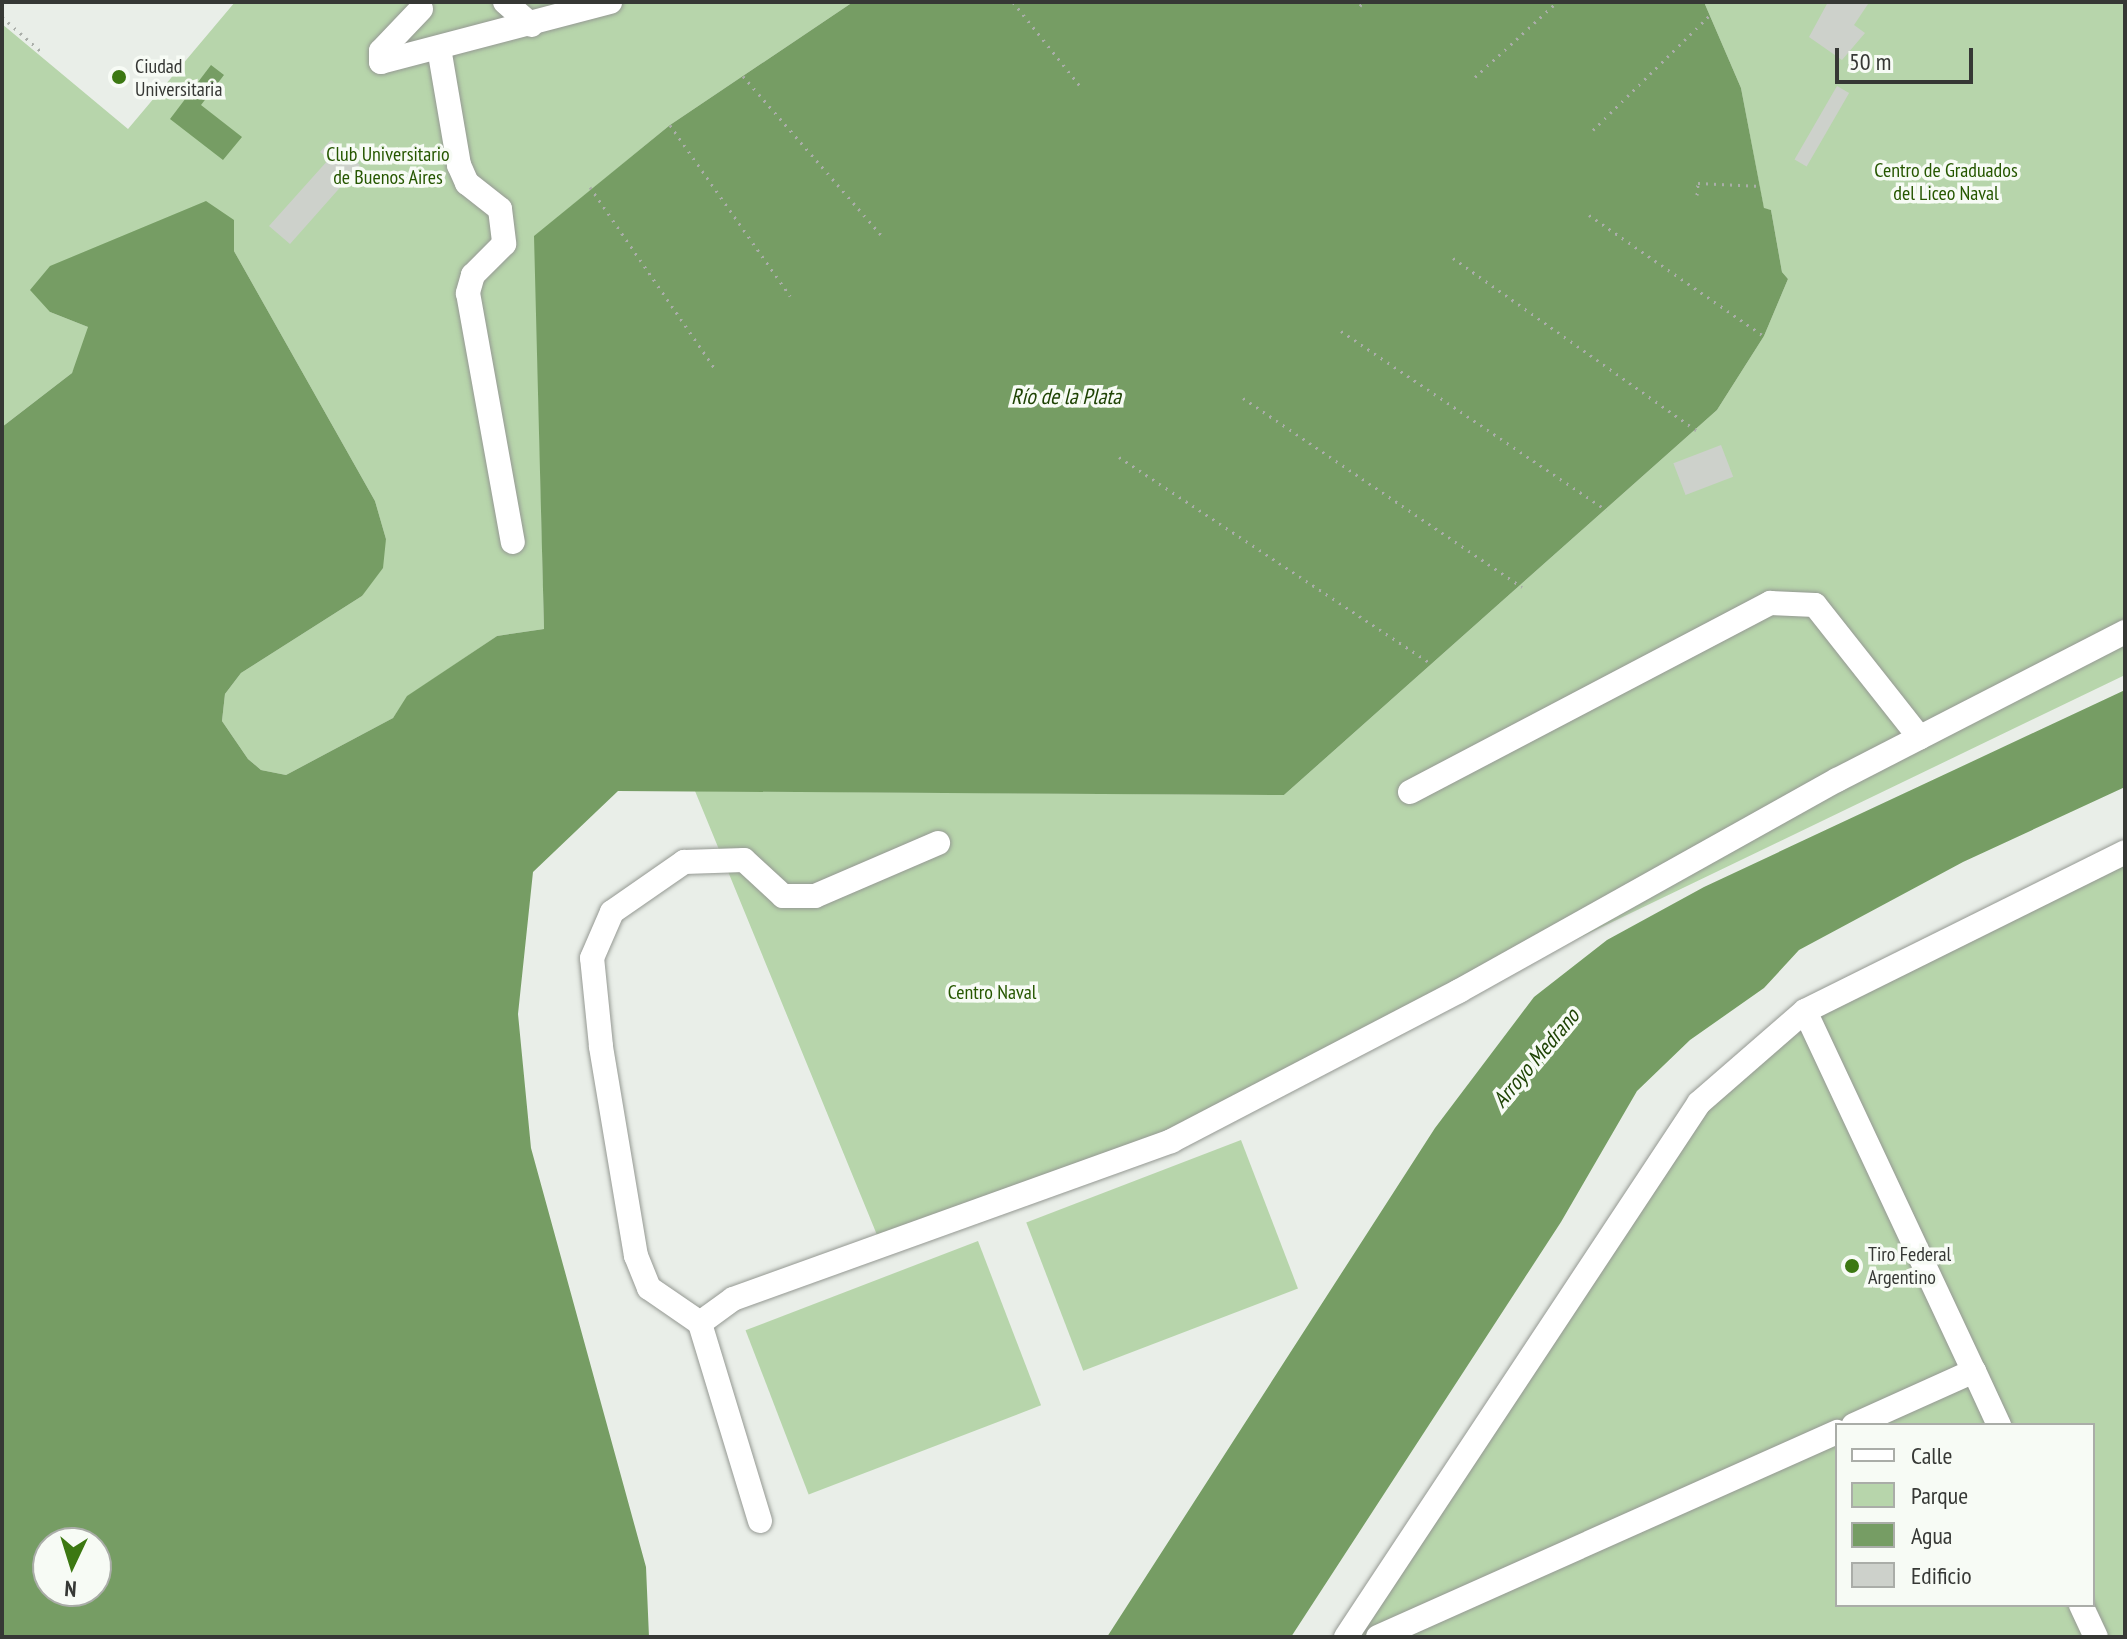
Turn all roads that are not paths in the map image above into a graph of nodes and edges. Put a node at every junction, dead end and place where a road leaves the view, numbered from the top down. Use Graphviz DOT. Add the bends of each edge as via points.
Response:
graph roads {
  1 [pos="505,2"];
  2 [pos="610,2"];
  3 [pos="421,9"];
  4 [pos="531,25"];
  5 [pos="439,48"];
  6 [pos="513,542"];
  7 [pos="2125,632"];
  8 [pos="1920,738"];
  9 [pos="1410,792"];
  10 [pos="938,843"];
  11 [pos="2125,852"];
  12 [pos="1805,1011"];
  13 [pos="700,1323"];
  14 [pos="1974,1371"];
  15 [pos="1858,1423"];
  16 [pos="1998,1423"];
  17 [pos="1835,1433"];
  18 [pos="760,1521"];
  19 [pos="2082,1607"];
  20 [pos="1346,1637"];
  21 [pos="1378,1637"];
  22 [pos="2096,1637"];
  1 -- 4 [label="lane"];
  2 -- 4 [label="lane"];
  3 -- 5 [label="lane" via="381,51 381,62"];
  4 -- 5 [label="lane"];
  5 -- 6 [label="lane" via="459,165 467,183 500,209 504,244 473,275 468,293"];
  7 -- 8 [label="lane"];
  8 -- 9 [label="lane" via="1830,618 1815,605 1794,600 1770,603"];
  8 -- 13 [label="lane" via="1459,991 1171,1141 733,1299"];
  10 -- 13 [label="lane" via="815,896 783,896 744,860 684,862 612,912 592,958 636,1256 649,1288"];
  11 -- 12 [label="lane"];
  12 -- 14 [label="lane"];
  12 -- 20 [label="lane" via="1699,1103"];
  13 -- 18 [label="lane"];
  14 -- 15 [label="lane"];
  14 -- 16 [label="lane"];
  17 -- 21 [label="lane"];
  19 -- 22 [label="lane"];
}
